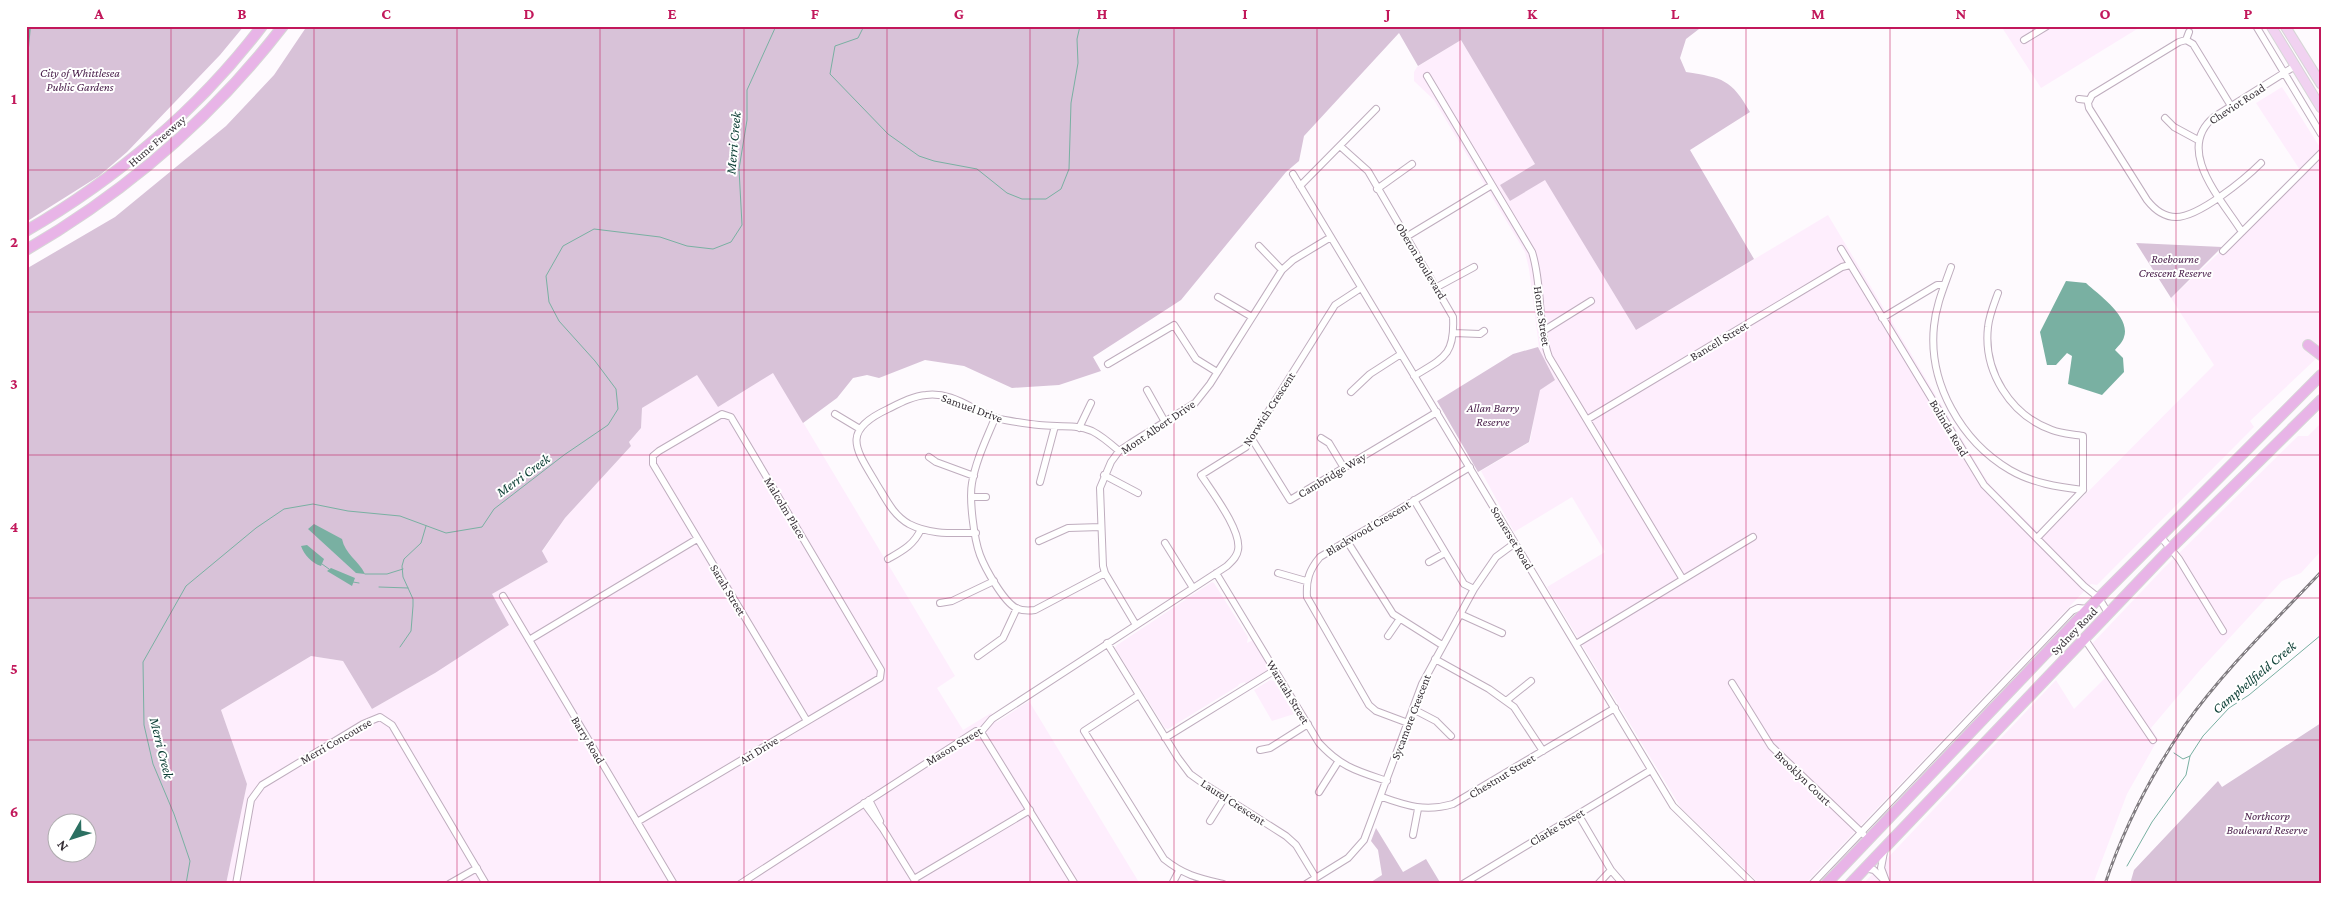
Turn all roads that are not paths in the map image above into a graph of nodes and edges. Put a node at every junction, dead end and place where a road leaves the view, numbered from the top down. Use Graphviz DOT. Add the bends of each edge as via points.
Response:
graph roads {
  1 [pos="262,26"];
  2 [pos="283,26"];
  3 [pos="2047,26"];
  4 [pos="2256,26"];
  5 [pos="2271,26"];
  6 [pos="2285,26"];
  7 [pos="2189,32"];
  8 [pos="2024,40"];
  9 [pos="2186,40"];
  10 [pos="2295,66"];
  11 [pos="2284,74"];
  12 [pos="1427,76"];
  13 [pos="2320,81"];
  14 [pos="2079,99"];
  15 [pos="2088,100"];
  16 [pos="2231,106"];
  17 [pos="2321,108"];
  18 [pos="1376,109"];
  19 [pos="2165,118"];
  20 [pos="2321,134"];
  21 [pos="2198,140"];
  22 [pos="1340,146"];
  23 [pos="2321,153"];
  24 [pos="2261,163"];
  25 [pos="1412,164"];
  26 [pos="1293,174"];
  27 [pos="1492,185"];
  28 [pos="1300,186"];
  29 [pos="1377,189"];
  30 [pos="2220,196"];
  31 [pos="26,231"];
  32 [pos="2242,232"];
  33 [pos="1331,237"];
  34 [pos="1406,237"];
  35 [pos="1259,246"];
  36 [pos="1841,249"];
  37 [pos="26,250"];
  38 [pos="2223,250"];
  39 [pos="1850,264"];
  40 [pos="1474,267"];
  41 [pos="1951,267"];
  42 [pos="1282,270"];
  43 [pos="1944,285"];
  44 [pos="1437,287"];
  45 [pos="1361,288"];
  46 [pos="1998,293"];
  47 [pos="1218,297"];
  48 [pos="1591,301"];
  49 [pos="1252,317"];
  50 [pos="1882,318"];
  51 [pos="1484,331"];
  52 [pos="1543,331"];
  53 [pos="1454,333"];
  54 [pos="2308,345"];
  55 [pos="1401,354"];
  56 [pos="2321,355"];
  57 [pos="1108,364"];
  58 [pos="1217,372"];
  59 [pos="2321,375"];
  60 [pos="1414,376"];
  61 [pos="1147,390"];
  62 [pos="1352,392"];
  63 [pos="2321,400"];
  64 [pos="1091,402"];
  65 [pos="1437,412"];
  66 [pos="835,414"];
  67 [pos="995,418"];
  68 [pos="1588,419"];
  69 [pos="1165,422"];
  70 [pos="1055,426"];
  71 [pos="1079,428"];
  72 [pos="860,429"];
  73 [pos="1321,438"];
  74 [pos="1252,439"];
  75 [pos="1119,451"];
  76 [pos="653,456"];
  77 [pos="929,457"];
  78 [pos="1470,467"];
  79 [pos="1344,468"];
  80 [pos="1104,475"];
  81 [pos="974,476"];
  82 [pos="1040,482"];
  83 [pos="2083,490"];
  84 [pos="1138,493"];
  85 [pos="986,496"];
  86 [pos="972,497"];
  87 [pos="1414,500"];
  88 [pos="1101,527"];
  89 [pos="921,529"];
  90 [pos="976,534"];
  91 [pos="2160,536"];
  92 [pos="1753,537"];
  93 [pos="2037,538"];
  94 [pos="697,539"];
  95 [pos="1038,541"];
  96 [pos="1347,541"];
  97 [pos="1165,543"];
  98 [pos="1515,543"];
  99 [pos="2170,549"];
  100 [pos="1446,553"];
  101 [pos="888,559"];
  102 [pos="1429,562"];
  103 [pos="1105,573"];
  104 [pos="1216,573"];
  105 [pos="1278,573"];
  106 [pos="1682,578"];
  107 [pos="1306,580"];
  108 [pos="994,581"];
  109 [pos="1193,588"];
  110 [pos="1474,589"];
  111 [pos="503,596"];
  112 [pos="940,603"];
  113 [pos="2094,603"];
  114 [pos="1017,608"];
  115 [pos="2108,613"];
  116 [pos="1460,614"];
  117 [pos="1399,620"];
  118 [pos="1136,625"];
  119 [pos="2223,631"];
  120 [pos="1502,633"];
  121 [pos="1388,636"];
  122 [pos="2084,638"];
  123 [pos="529,640"];
  124 [pos="1107,643"];
  125 [pos="1576,644"];
  126 [pos="1442,645"];
  127 [pos="978,656"];
  128 [pos="1435,659"];
  129 [pos="1275,670"];
  130 [pos="880,678"];
  131 [pos="1531,681"];
  132 [pos="1732,683"];
  133 [pos="1139,695"];
  134 [pos="1506,701"];
  135 [pos="1615,708"];
  136 [pos="1413,709"];
  137 [pos="807,721"];
  138 [pos="1408,723"];
  139 [pos="1308,724"];
  140 [pos="982,732"];
  141 [pos="1451,736"];
  142 [pos="1165,738"];
  143 [pos="2153,740"];
  144 [pos="1260,750"];
  145 [pos="1544,751"];
  146 [pos="1338,762"];
  147 [pos="1652,770"];
  148 [pos="1387,781"];
  149 [pos="1319,792"];
  150 [pos="1382,796"];
  151 [pos="1225,798"];
  152 [pos="867,801"];
  153 [pos="1418,809"];
  154 [pos="1030,810"];
  155 [pos="1578,814"];
  156 [pos="1210,821"];
  157 [pos="637,822"];
  158 [pos="1413,835"];
  159 [pos="1864,836"];
  160 [pos="1886,846"];
  161 [pos="477,868"];
  162 [pos="1865,868"];
  163 [pos="1611,870"];
  164 [pos="1179,871"];
  165 [pos="1316,878"];
  166 [pos="916,881"];
  167 [pos="236,884"];
  168 [pos="450,884"];
  169 [pos="486,884"];
  170 [pos="674,884"];
  171 [pos="740,884"];
  172 [pos="1075,884"];
  173 [pos="1172,884"];
  174 [pos="1223,884"];
  175 [pos="1306,884"];
  176 [pos="1463,884"];
  177 [pos="1598,884"];
  178 [pos="1623,884"];
  179 [pos="1753,884"];
  180 [pos="1812,884"];
  181 [pos="1826,884"];
  182 [pos="1850,884"];
  183 [pos="1887,884"];
  1 -- 31 [label="highway, Hume Freeway" via="217,79 149,145 98,185"];
  2 -- 37 [label="highway, Hume Freeway" via="221,99 164,153 80,218"];
  3 -- 8 [label="street"];
  4 -- 11 [label="street"];
  5 -- 10 [label="main road"];
  6 -- 13 [label="main road"];
  7 -- 9 [label="street"];
  9 -- 15 [label="street" via="2092,94"];
  9 -- 16 [label="street" via="2193,44"];
  10 -- 11 [label="street, Cheviot Road"];
  10 -- 17 [label="main road"];
  11 -- 16 [label="street, Cheviot Road"];
  11 -- 20 [label="street"];
  12 -- 27 [label="street, Horne Street"];
  14 -- 15 [label="street"];
  15 -- 30 [label="street" via="2089,108 2146,200 2156,210 2181,217"];
  16 -- 21 [label="street, Cheviot Road" via="2208,122"];
  18 -- 22 [label="street"];
  19 -- 21 [label="street"];
  21 -- 30 [label="street" via="2200,165"];
  22 -- 28 [label="street"];
  22 -- 29 [label="street, Oberon Boulevard" via="1364,166"];
  23 -- 32 [label="street"];
  24 -- 30 [label="street"];
  25 -- 29 [label="street"];
  26 -- 28 [label="street, Somerset Road"];
  27 -- 34 [label="street"];
  27 -- 52 [label="street, Horne Street" via="1532,252"];
  28 -- 33 [label="street, Somerset Road"];
  29 -- 34 [label="street, Oberon Boulevard"];
  30 -- 32 [label="street"];
  32 -- 38 [label="street"];
  33 -- 42 [label="street, Mont Albert Drive" via="1292,260"];
  33 -- 45 [label="street, Somerset Road"];
  34 -- 44 [label="street, Oberon Boulevard"];
  35 -- 42 [label="street"];
  36 -- 39 [label="street, Bolinda Road"];
  39 -- 50 [label="street, Bolinda Road"];
  39 -- 68 [label="street, Bancell Street"];
  40 -- 44 [label="street"];
  41 -- 43 [label="street"];
  42 -- 49 [label="street, Mont Albert Drive"];
  43 -- 50 [label="street" via="1937,285"];
  43 -- 83 [label="street" via="1935,318 1933,344 1936,368 1950,408 1982,448 2010,470 2052,486"];
  44 -- 53 [label="street, Oberon Boulevard" via="1453,317"];
  45 -- 55 [label="street, Somerset Road"];
  45 -- 74 [label="street, Norwich Crescent" via="1335,305"];
  46 -- 83 [label="street" via="1988,324 1987,344 1995,378 2018,409 2039,424 2061,433 2083,436"];
  47 -- 49 [label="street"];
  48 -- 52 [label="street"];
  49 -- 58 [label="street, Mont Albert Drive"];
  50 -- 93 [label="street, Bolinda Road" via="1984,485"];
  51 -- 53 [label="street" via="1480,334"];
  52 -- 68 [label="street, Horne Street" via="1549,357"];
  53 -- 60 [label="street" via="1444,356"];
  54 -- 56 [label="highway"];
  55 -- 60 [label="street, Somerset Road"];
  55 -- 62 [label="street" via="1370,374"];
  57 -- 58 [label="street" via="1174,325 1196,359"];
  58 -- 69 [label="street, Mont Albert Drive" via="1195,403"];
  59 -- 91 [label="highway, Sydney Road"];
  60 -- 65 [label="street, Somerset Road"];
  61 -- 69 [label="street"];
  63 -- 99 [label="highway, Sydney Road"];
  64 -- 71 [label="street"];
  65 -- 78 [label="street, Somerset Road"];
  65 -- 79 [label="street, Cambridge Way"];
  66 -- 72 [label="street"];
  67 -- 70 [label="street, Samuel Drive"];
  67 -- 72 [label="street, Samuel Drive" via="952,398 928,394 876,414"];
  67 -- 81 [label="street"];
  68 -- 106 [label="street, Horne Street"];
  69 -- 75 [label="street, Mont Albert Drive"];
  70 -- 71 [label="street, Samuel Drive"];
  70 -- 82 [label="street"];
  71 -- 75 [label="street, Samuel Drive" via="1091,431"];
  72 -- 89 [label="street" via="856,438 858,454 891,508 908,524"];
  73 -- 79 [label="street" via="1329,443"];
  74 -- 79 [label="street, Cambridge Way" via="1290,500"];
  74 -- 104 [label="street, Norwich Crescent" via="1246,447 1201,475 1234,529 1238,542 1236,558"];
  75 -- 80 [label="street, Mont Albert Drive"];
  76 -- 94 [label="street, Sarah Street" via="653,464"];
  76 -- 130 [label="street, Malcolm Place" via="722,414 731,417 881,670"];
  77 -- 81 [label="street"];
  78 -- 87 [label="street, Blackwood Crescent"];
  78 -- 98 [label="street, Somerset Road"];
  80 -- 84 [label="street"];
  80 -- 88 [label="street, Mont Albert Drive" via="1100,488"];
  81 -- 86 [label="street"];
  83 -- 93 [label="street"];
  85 -- 86 [label="street"];
  86 -- 90 [label="street"];
  87 -- 96 [label="street, Blackwood Crescent"];
  87 -- 100 [label="street"];
  88 -- 95 [label="street" via="1068,528"];
  88 -- 103 [label="street, Mont Albert Drive"];
  89 -- 90 [label="street" via="936,533"];
  89 -- 101 [label="street" via="909,547"];
  90 -- 108 [label="street" via="980,555"];
  91 -- 99 [label="street"];
  91 -- 113 [label="highway, Sydney Road"];
  92 -- 106 [label="street"];
  93 -- 113 [label="street, Bolinda Road" via="2084,586"];
  94 -- 123 [label="street"];
  94 -- 137 [label="street, Sarah Street"];
  96 -- 107 [label="street, Blackwood Crescent" via="1320,557"];
  96 -- 117 [label="street" via="1386,607"];
  97 -- 109 [label="street"];
  98 -- 110 [label="street, Sycamore Crescent" via="1496,557"];
  98 -- 125 [label="street, Somerset Road"];
  99 -- 115 [label="highway, Sydney Road"];
  99 -- 119 [label="street"];
  100 -- 102 [label="street"];
  100 -- 110 [label="street" via="1464,584"];
  103 -- 114 [label="street" via="1035,610"];
  103 -- 118 [label="street, Mont Albert Drive"];
  104 -- 109 [label="street, Mason Street"];
  104 -- 129 [label="street, Waratah Street"];
  105 -- 107 [label="street"];
  106 -- 125 [label="street"];
  107 -- 138 [label="street" via="1307,597 1369,705 1376,711"];
  108 -- 112 [label="street" via="952,601"];
  108 -- 114 [label="street" via="1006,599"];
  109 -- 118 [label="street, Mason Street"];
  110 -- 116 [label="street, Sycamore Crescent"];
  111 -- 123 [label="street, Barry Road"];
  113 -- 115 [label="street, Bolinda Road"];
  113 -- 159 [label="highway, Sydney Road" via="1974,720"];
  114 -- 127 [label="street" via="1003,638"];
  115 -- 122 [label="highway, Sydney Road"];
  116 -- 120 [label="street"];
  116 -- 126 [label="street, Sycamore Crescent"];
  117 -- 121 [label="street"];
  117 -- 126 [label="street"];
  118 -- 124 [label="street, Mason Street"];
  122 -- 143 [label="street"];
  122 -- 160 [label="highway, Sydney Road"];
  123 -- 157 [label="street, Barry Road"];
  124 -- 133 [label="street, Laurel Crescent"];
  124 -- 140 [label="street, Mason Street" via="992,719"];
  125 -- 135 [label="street, Somerset Road"];
  126 -- 128 [label="street, Sycamore Crescent"];
  128 -- 134 [label="street"];
  128 -- 136 [label="street, Sycamore Crescent"];
  129 -- 139 [label="street, Waratah Street"];
  129 -- 142 [label="street"];
  130 -- 137 [label="street, Ari Drive"];
  131 -- 134 [label="street"];
  132 -- 159 [label="street, Brooklyn Court" via="1771,746"];
  133 -- 142 [label="street, Laurel Crescent"];
  133 -- 164 [label="street" via="1084,731 1150,840 1164,859"];
  134 -- 145 [label="street" via="1520,713"];
  135 -- 145 [label="street, Chestnut Street"];
  135 -- 147 [label="street, Somerset Road"];
  136 -- 138 [label="street, Sycamore Crescent"];
  136 -- 141 [label="street" via="1436,720"];
  137 -- 157 [label="street, Ari Drive"];
  138 -- 148 [label="street, Sycamore Crescent"];
  139 -- 144 [label="street" via="1270,748"];
  139 -- 146 [label="street, Waratah Street" via="1319,743"];
  140 -- 152 [label="street, Mason Street" via="976,731"];
  140 -- 154 [label="street"];
  142 -- 151 [label="street, Laurel Crescent" via="1190,774"];
  145 -- 153 [label="street, Chestnut Street" via="1453,804 1436,809"];
  146 -- 148 [label="street, Waratah Street"];
  146 -- 149 [label="street"];
  147 -- 155 [label="street, Clarke Street"];
  147 -- 179 [label="street, Somerset Road" via="1678,812"];
  148 -- 150 [label="street, Sycamore Crescent"];
  150 -- 153 [label="street, Chestnut Street"];
  150 -- 165 [label="street, Sycamore Crescent" via="1361,845 1344,861"];
  151 -- 156 [label="street"];
  151 -- 165 [label="street, Laurel Crescent" via="1286,836"];
  152 -- 166 [label="street"];
  152 -- 171 [label="street, Mason Street"];
  153 -- 158 [label="street"];
  154 -- 166 [label="street"];
  154 -- 172 [label="street"];
  155 -- 163 [label="street"];
  155 -- 176 [label="street, Clarke Street"];
  157 -- 170 [label="street, Barry Road"];
  159 -- 180 [label="street, Sydney Road"];
  159 -- 181 [label="highway, Sydney Road"];
  160 -- 162 [label="highway, Sydney Road"];
  160 -- 183 [label="street" via="1881,868"];
  161 -- 167 [label="street, Merri Concourse" via="392,725 380,716 262,785 251,800"];
  161 -- 168 [label="street"];
  161 -- 169 [label="street, Merri Concourse"];
  162 -- 182 [label="highway, Sydney Road"];
  162 -- 183 [label="street" via="1878,872"];
  163 -- 177 [label="street"];
  163 -- 178 [label="street"];
  164 -- 173 [label="street"];
  164 -- 174 [label="street"];
  165 -- 175 [label="street, Sycamore Crescent"];
}
